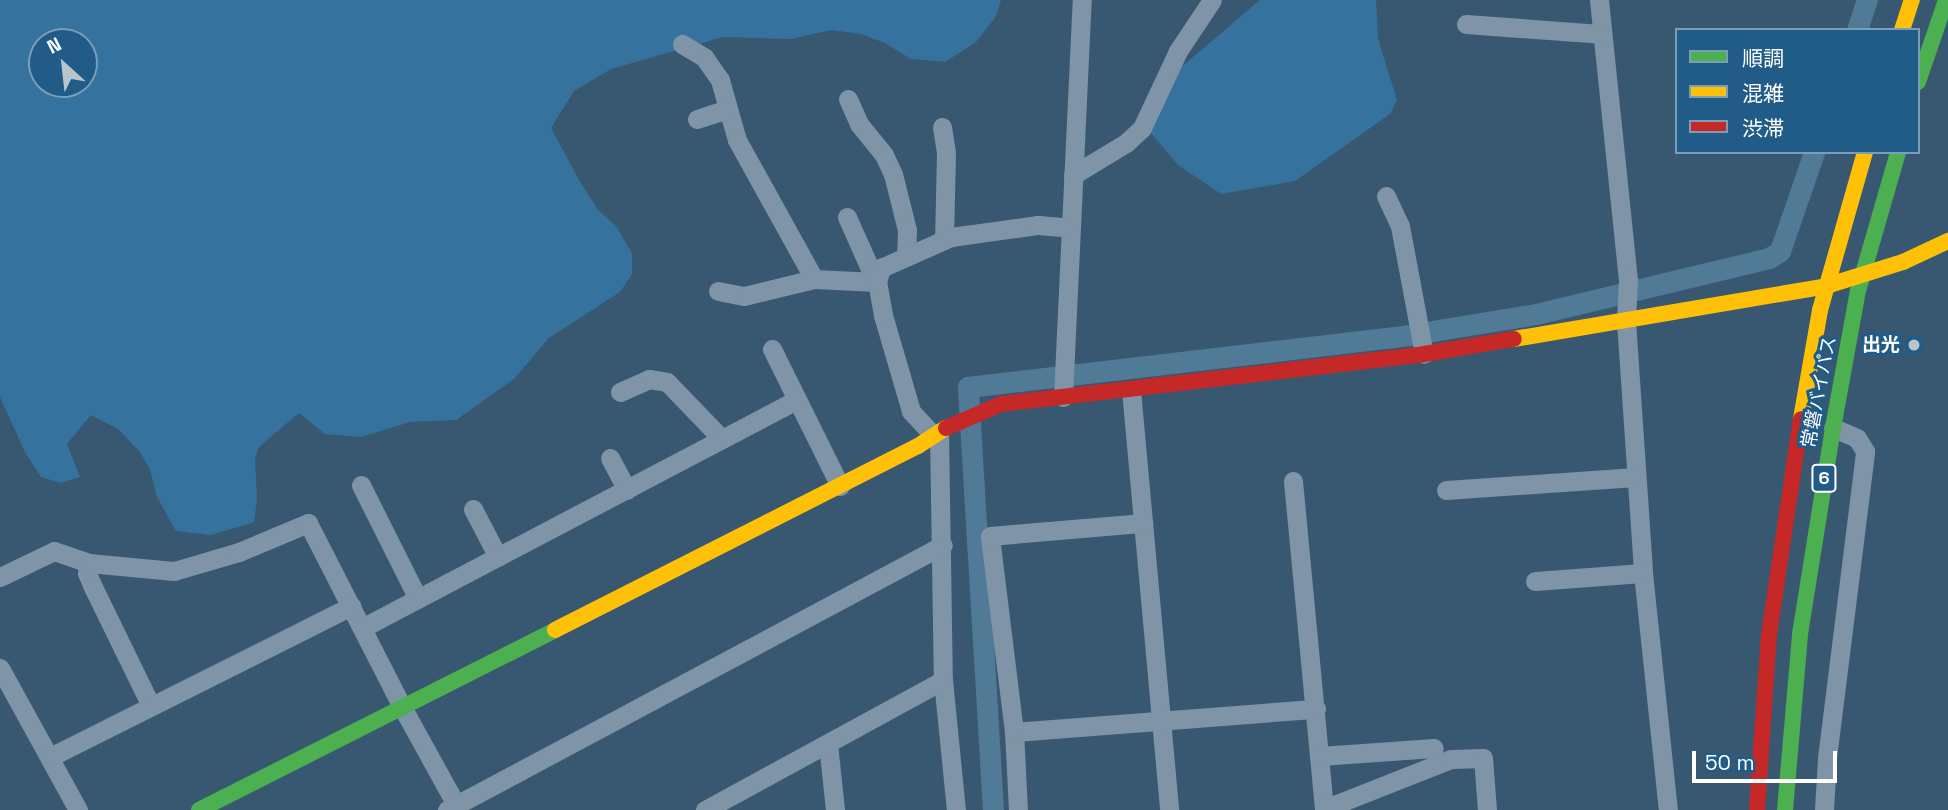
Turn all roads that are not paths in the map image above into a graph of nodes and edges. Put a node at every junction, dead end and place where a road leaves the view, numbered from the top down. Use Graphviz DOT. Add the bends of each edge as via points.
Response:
graph roads {
  1 [pos="1082,0"];
  2 [pos="1212,0"];
  3 [pos="1600,0"];
  4 [pos="1912,0"];
  5 [pos="1946,0"];
  6 [pos="1466,24"];
  7 [pos="1903,28"];
  8 [pos="1601,34"];
  9 [pos="682,44"];
  10 [pos="1920,76"];
  11 [pos="848,99"];
  12 [pos="727,109"];
  13 [pos="697,119"];
  14 [pos="942,127"];
  15 [pos="1864,154"];
  16 [pos="1897,154"];
  17 [pos="1073,175"];
  18 [pos="1386,196"];
  19 [pos="847,217"];
  20 [pos="1070,228"];
  21 [pos="944,240"];
  22 [pos="1948,241"];
  23 [pos="906,255"];
  24 [pos="1862,276"];
  25 [pos="814,279"];
  26 [pos="877,280"];
  27 [pos="1826,286"];
  28 [pos="718,291"];
  29 [pos="1626,321"];
  30 [pos="772,349"];
  31 [pos="1424,354"];
  32 [pos="1130,390"];
  33 [pos="620,392"];
  34 [pos="1063,397"];
  35 [pos="797,400"];
  36 [pos="1833,428"];
  37 [pos="943,431"];
  38 [pos="722,439"];
  39 [pos="610,458"];
  40 [pos="1636,477"];
  41 [pos="1293,481"];
  42 [pos="361,485"];
  43 [pos="840,486"];
  44 [pos="1446,490"];
  45 [pos="627,491"];
  46 [pos="473,509"];
  47 [pos="1143,523"];
  48 [pos="943,545"];
  49 [pos="498,557"];
  50 [pos="89,563"];
  51 [pos="1643,573"];
  52 [pos="0,577"];
  53 [pos="1535,581"];
  54 [pos="418,599"];
  55 [pos="351,606"];
  56 [pos="362,628"];
  57 [pos="0,668"];
  58 [pos="943,680"];
  59 [pos="401,705"];
  60 [pos="151,706"];
  61 [pos="1316,709"];
  62 [pos="1161,720"];
  63 [pos="1014,732"];
  64 [pos="828,744"];
  65 [pos="1434,748"];
  66 [pos="1320,756"];
  67 [pos="50,757"];
  68 [pos="455,808"];
  69 [pos="1324,809"];
  70 [pos="78,810"];
  71 [pos="199,810"];
  72 [pos="705,810"];
  73 [pos="835,810"];
  74 [pos="956,810"];
  75 [pos="1018,810"];
  76 [pos="1169,810"];
  77 [pos="1487,810"];
  78 [pos="1668,810"];
  79 [pos="1757,810"];
  80 [pos="1785,810"];
  81 [pos="1824,810"];
  1 -- 17 [label="street"];
  2 -- 17 [label="street" via="1178,51 1142,128"];
  3 -- 8 [label="street"];
  4 -- 7 [label="main road"];
  5 -- 10 [label="main road"];
  6 -- 8 [label="street"];
  8 -- 29 [label="street" via="1629,290"];
  9 -- 12 [label="street" via="712,66 724,89"];
  11 -- 23 [label="street" via="893,174 908,230"];
  12 -- 13 [label="street"];
  12 -- 25 [label="street" via="737,140"];
  14 -- 21 [label="street" via="946,153"];
  15 -- 27 [label="main road, 常磐バイパス / 6"];
  16 -- 24 [label="main road, 常磐バイパス / 6"];
  17 -- 20 [label="street"];
  18 -- 31 [label="street" via="1400,226"];
  19 -- 26 [label="street"];
  20 -- 21 [label="street" via="1038,225"];
  20 -- 34 [label="street"];
  21 -- 23 [label="street"];
  22 -- 24 [label="main road"];
  23 -- 26 [label="street" via="881,268"];
  24 -- 27 [label="main road"];
  24 -- 36 [label="main road, 常磐バイパス / 6"];
  25 -- 26 [label="street"];
  25 -- 28 [label="street" via="744,296"];
  26 -- 37 [label="street" via="911,411"];
  27 -- 29 [label="main road"];
  27 -- 79 [label="main road, 常磐バイパス / 6" via="1769,635"];
  29 -- 31 [label="main road"];
  29 -- 40 [label="street"];
  30 -- 35 [label="street"];
  31 -- 32 [label="main road"];
  32 -- 34 [label="main road"];
  32 -- 47 [label="street"];
  33 -- 38 [label="street" via="649,379 667,382"];
  34 -- 37 [label="main road" via="1001,404"];
  35 -- 38 [label="street"];
  35 -- 43 [label="street"];
  36 -- 80 [label="main road, 常磐バイパス / 6" via="1800,634"];
  36 -- 81 [label="street" via="1857,438 1865,451"];
  37 -- 43 [label="main road"];
  37 -- 48 [label="street"];
  38 -- 45 [label="street"];
  39 -- 45 [label="street"];
  40 -- 44 [label="street"];
  40 -- 51 [label="street"];
  41 -- 61 [label="street"];
  42 -- 54 [label="street"];
  43 -- 59 [label="main road"];
  45 -- 49 [label="street"];
  46 -- 49 [label="street"];
  47 -- 62 [label="street"];
  47 -- 63 [label="street" via="990,536"];
  48 -- 58 [label="street"];
  48 -- 68 [label="street"];
  49 -- 54 [label="street"];
  50 -- 52 [label="street" via="54,551"];
  50 -- 55 [label="street" via="174,571 239,552 308,523"];
  50 -- 60 [label="street" via="87,573 93,587"];
  51 -- 53 [label="street"];
  51 -- 78 [label="street"];
  54 -- 56 [label="street"];
  55 -- 56 [label="street"];
  55 -- 60 [label="street"];
  56 -- 59 [label="street"];
  57 -- 67 [label="street"];
  58 -- 64 [label="street"];
  58 -- 74 [label="street"];
  59 -- 68 [label="street"];
  59 -- 71 [label="main road"];
  60 -- 67 [label="street"];
  61 -- 62 [label="street"];
  61 -- 66 [label="street"];
  62 -- 63 [label="street"];
  62 -- 76 [label="street"];
  63 -- 75 [label="street"];
  64 -- 72 [label="street"];
  64 -- 73 [label="street"];
  65 -- 66 [label="street"];
  66 -- 69 [label="street"];
  67 -- 70 [label="street"];
  69 -- 77 [label="street" via="1451,759 1483,758"];
}
